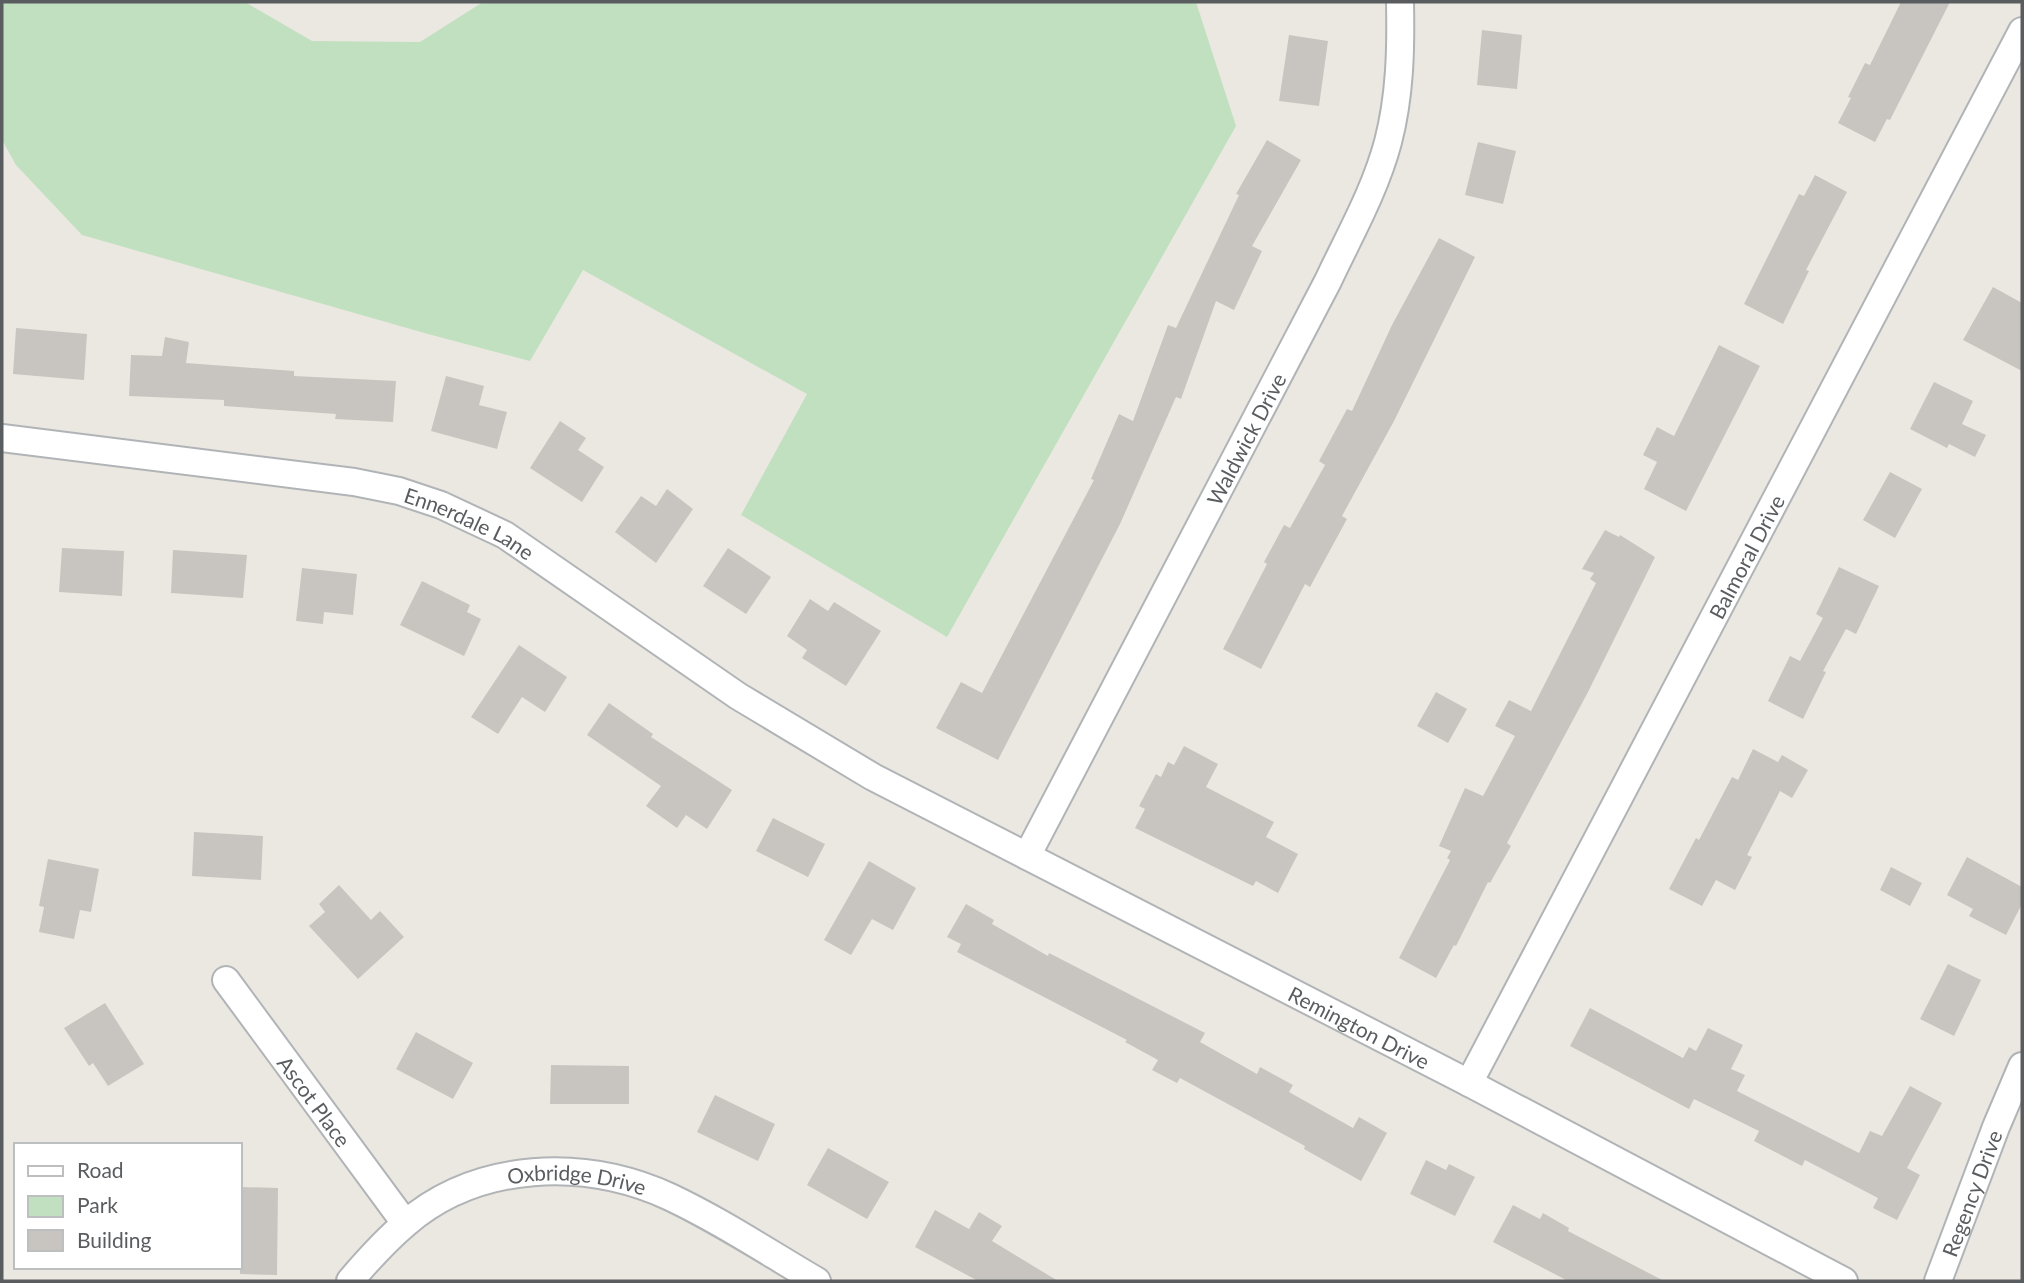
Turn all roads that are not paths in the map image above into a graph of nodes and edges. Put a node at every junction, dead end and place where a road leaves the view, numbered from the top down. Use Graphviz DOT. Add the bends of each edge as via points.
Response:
graph roads {
  1 [pos="1400,2"];
  2 [pos="2022,31"];
  3 [pos="2,438"];
  4 [pos="873,778"];
  5 [pos="1027,856"];
  6 [pos="226,979"];
  7 [pos="2022,1066"];
  8 [pos="1469,1083"];
  9 [pos="405,1223"];
  10 [pos="350,1281"];
  11 [pos="817,1281"];
  12 [pos="1844,1281"];
  13 [pos="1938,1281"];
  1 -- 5 [label="street, Waldwick Drive" via="1396,99 1388,143 1370,193"];
  2 -- 8 [label="street, Balmoral Drive"];
  3 -- 4 [label="street, Ennerdale Lane" via="354,482 441,505 505,536 738,696"];
  4 -- 5 [label="street, Remington Drive"];
  5 -- 8 [label="street, Remington Drive"];
  6 -- 9 [label="street, Ascot Place"];
  7 -- 13 [label="street, Regency Drive"];
  8 -- 12 [label="street, Remington Drive"];
  9 -- 10 [label="street, Oxbridge Drive"];
  9 -- 11 [label="street, Oxbridge Drive" via="436,1201 495,1178 527,1172 588,1173 669,1197"];
}
